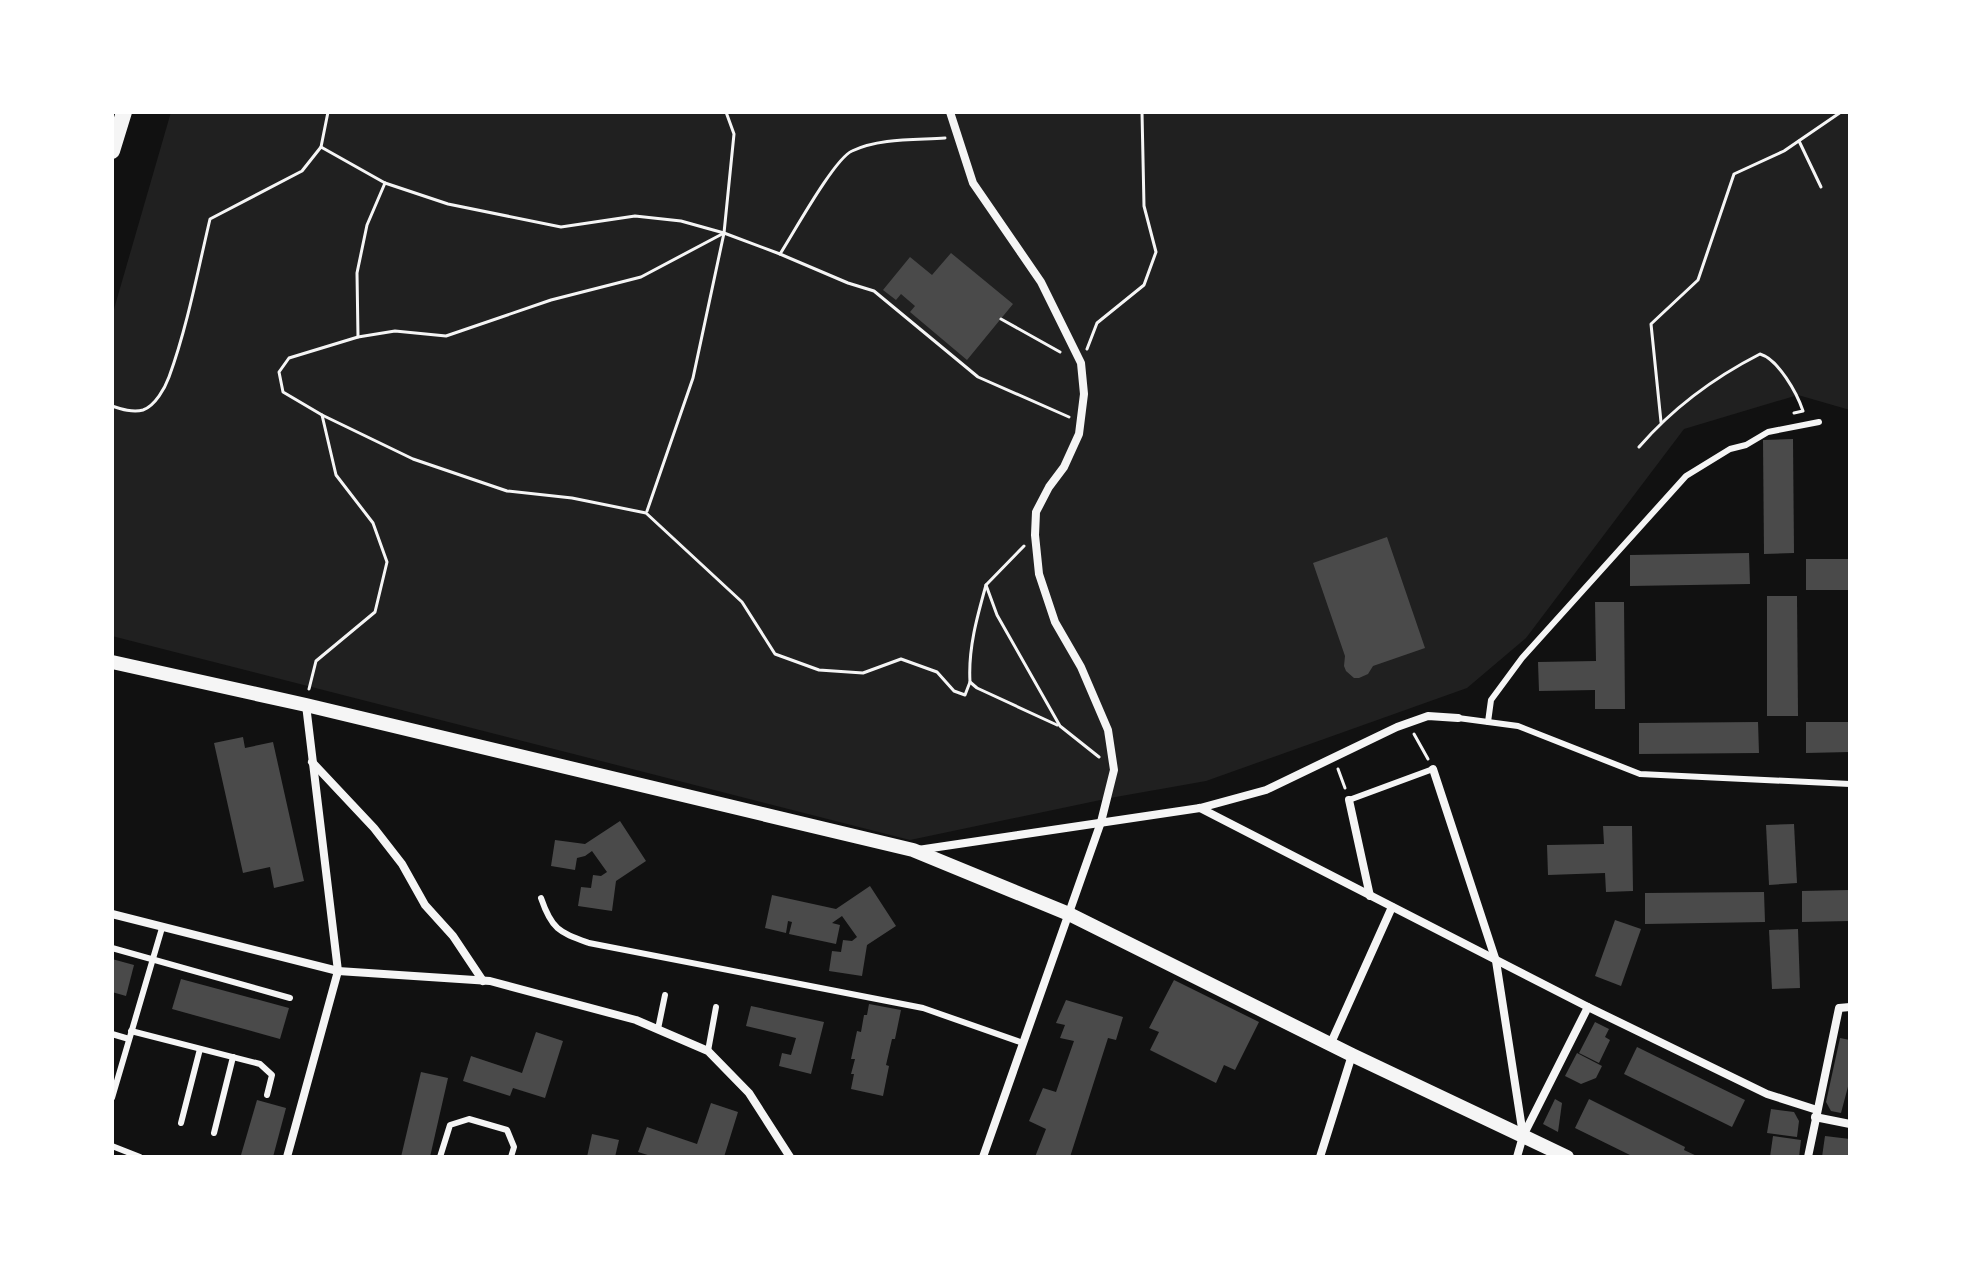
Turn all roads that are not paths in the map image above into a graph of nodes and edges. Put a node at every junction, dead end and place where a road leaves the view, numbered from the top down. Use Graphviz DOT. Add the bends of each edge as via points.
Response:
graph roads {
  1 [pos="124,112"];
  2 [pos="950,112"];
  3 [pos="112,151"];
  4 [pos="1819,422"];
  5 [pos="112,662"];
  6 [pos="306,705"];
  7 [pos="1458,718"];
  8 [pos="1488,722"];
  9 [pos="311,761"];
  10 [pos="1433,769"];
  11 [pos="1850,784"];
  12 [pos="1349,800"];
  13 [pos="1200,808"];
  14 [pos="1101,822"];
  15 [pos="913,850"];
  16 [pos="1370,896"];
  17 [pos="541,898"];
  18 [pos="1392,907"];
  19 [pos="112,914"];
  20 [pos="1069,914"];
  21 [pos="162,928"];
  22 [pos="112,948"];
  23 [pos="153,960"];
  24 [pos="1496,961"];
  25 [pos="338,971"];
  26 [pos="483,981"];
  27 [pos="665,995"];
  28 [pos="290,998"];
  29 [pos="716,1007"];
  30 [pos="1588,1007"];
  31 [pos="1850,1007"];
  32 [pos="658,1029"];
  33 [pos="112,1034"];
  34 [pos="130,1035"];
  35 [pos="1023,1043"];
  36 [pos="1330,1045"];
  37 [pos="200,1049"];
  38 [pos="708,1051"];
  39 [pos="1352,1055"];
  40 [pos="233,1057"];
  41 [pos="267,1095"];
  42 [pos="112,1098"];
  43 [pos="1816,1113"];
  44 [pos="181,1123"];
  45 [pos="1850,1124"];
  46 [pos="214,1133"];
  47 [pos="1523,1136"];
  48 [pos="112,1146"];
  49 [pos="140,1157"];
  50 [pos="287,1157"];
  51 [pos="440,1157"];
  52 [pos="511,1157"];
  53 [pos="790,1157"];
  54 [pos="983,1157"];
  55 [pos="1320,1157"];
  56 [pos="1517,1157"];
  57 [pos="1567,1157"];
  58 [pos="1808,1157"];
  1 -- 3 [label="main road"];
  2 -- 14 [label="street" via="973,183 1041,282 1081,363 1079,434 1036,512 1035,535 1039,574 1055,622 1108,730 1114,770"];
  4 -- 8 [label="lane" via="1768,432 1686,476 1522,658 1491,700"];
  5 -- 6 [label="street"];
  6 -- 9 [label="street"];
  6 -- 15 [label="street"];
  7 -- 8 [label="lane"];
  7 -- 13 [label="street" via="1428,716 1266,790"];
  8 -- 11 [label="lane" via="1518,726 1640,774"];
  9 -- 25 [label="street"];
  9 -- 26 [label="street" via="374,828"];
  10 -- 12 [label="lane"];
  10 -- 24 [label="street"];
  12 -- 16 [label="street"];
  13 -- 14 [label="street"];
  13 -- 16 [label="street"];
  14 -- 15 [label="street"];
  14 -- 20 [label="street"];
  15 -- 20 [label="street"];
  16 -- 18 [label="street"];
  17 -- 35 [label="lane" via="549,919 565,935 589,943 923,1008"];
  18 -- 24 [label="street"];
  18 -- 36 [label="street"];
  19 -- 21 [label="street"];
  20 -- 35 [label="street"];
  20 -- 36 [label="street"];
  21 -- 23 [label="lane"];
  21 -- 25 [label="street"];
  22 -- 23 [label="lane"];
  23 -- 28 [label="lane"];
  23 -- 34 [label="lane"];
  24 -- 30 [label="street"];
  24 -- 47 [label="street"];
  25 -- 26 [label="street"];
  25 -- 50 [label="street"];
  26 -- 32 [label="street"];
  27 -- 32 [label="lane"];
  29 -- 38 [label="lane"];
  30 -- 43 [label="street"];
  30 -- 47 [label="street"];
  31 -- 43 [label="street" via="1839,1008"];
  32 -- 38 [label="street"];
  33 -- 34 [label="lane"];
  34 -- 37 [label="lane"];
  34 -- 42 [label="lane"];
  35 -- 54 [label="street"];
  36 -- 39 [label="street"];
  37 -- 40 [label="lane"];
  37 -- 44 [label="lane"];
  38 -- 53 [label="street" via="749,1093"];
  39 -- 47 [label="street"];
  39 -- 55 [label="street"];
  40 -- 41 [label="lane" via="260,1064 272,1075"];
  40 -- 46 [label="lane"];
  43 -- 45 [label="street"];
  43 -- 58 [label="street"];
  47 -- 56 [label="street"];
  47 -- 57 [label="street"];
  48 -- 49 [label="lane"];
  51 -- 52 [label="lane" via="450,1125 469,1119 507,1130 514,1147"];
}
